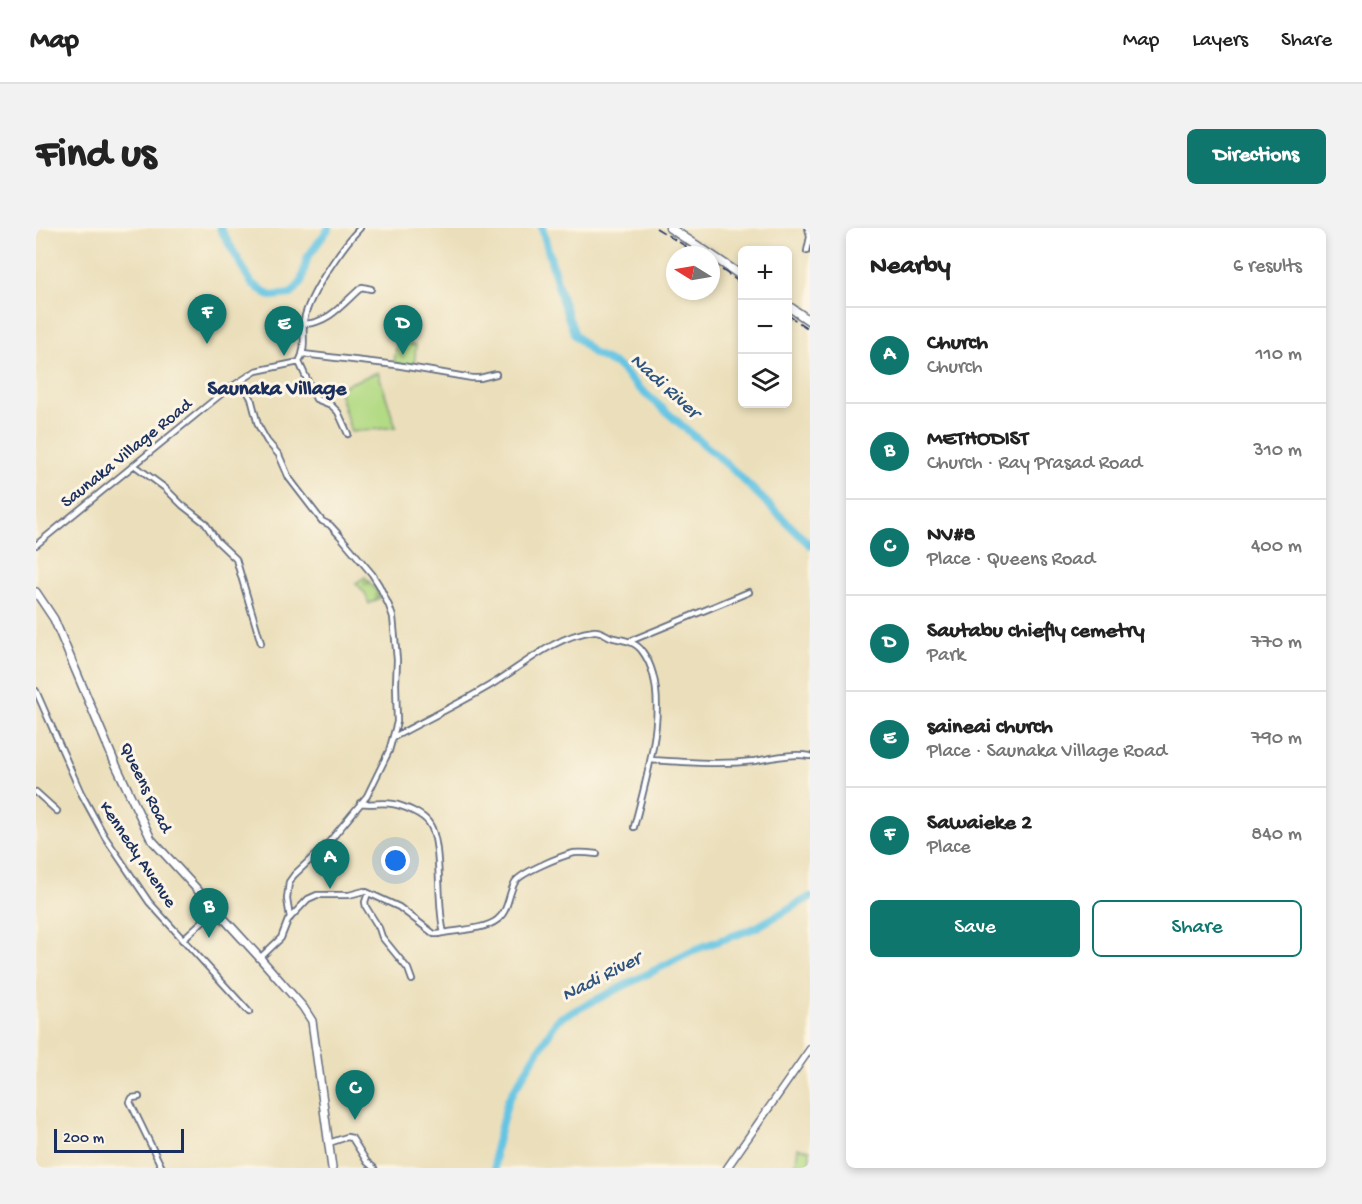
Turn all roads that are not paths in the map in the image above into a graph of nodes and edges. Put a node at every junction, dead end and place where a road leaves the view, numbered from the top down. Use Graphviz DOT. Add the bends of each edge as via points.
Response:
graph roads {
  1 [pos="360,228"];
  2 [pos="808,228"];
  3 [pos="676,230"];
  4 [pos="698,246"];
  5 [pos="807,251"];
  6 [pos="720,261"];
  7 [pos="738,273"];
  8 [pos="371,289"];
  9 [pos="792,309"];
  10 [pos="810,321"];
  11 [pos="304,324"];
  12 [pos="303,354"];
  13 [pos="299,362"];
  14 [pos="496,374"];
  15 [pos="241,381"];
  16 [pos="348,434"];
  17 [pos="134,465"];
  18 [pos="36,545"];
  19 [pos="36,592"];
  20 [pos="749,592"];
  21 [pos="630,641"];
  22 [pos="261,643"];
  23 [pos="36,691"];
  24 [pos="394,737"];
  25 [pos="810,756"];
  26 [pos="651,760"];
  27 [pos="36,792"];
  28 [pos="360,803"];
  29 [pos="57,811"];
  30 [pos="634,828"];
  31 [pos="597,854"];
  32 [pos="368,893"];
  33 [pos="215,910"];
  34 [pos="290,918"];
  35 [pos="444,933"];
  36 [pos="182,940"];
  37 [pos="260,958"];
  38 [pos="412,980"];
  39 [pos="249,1012"];
  40 [pos="810,1049"];
  41 [pos="138,1097"];
  42 [pos="329,1143"];
  43 [pos="162,1168"];
  44 [pos="332,1168"];
  45 [pos="374,1168"];
  46 [pos="727,1168"];
  1 -- 11 [label="street" via="323,280"];
  2 -- 5 [label="street"];
  3 -- 4 [label="highway"];
  6 -- 7 [label="highway"];
  8 -- 11 [label="street" via="362,287 325,318"];
  9 -- 10 [label="highway"];
  11 -- 12 [label="street"];
  12 -- 13 [label="street"];
  12 -- 14 [label="street" via="472,378"];
  13 -- 15 [label="street, Saunaka Village Road" via="256,371"];
  13 -- 16 [label="street" via="316,399 338,412"];
  15 -- 17 [label="street, Saunaka Village Road"];
  15 -- 24 [label="street" via="251,398 258,424 289,478 322,521 330,525 372,574 385,598 393,617 397,660"];
  17 -- 18 [label="street, Saunaka Village Road"];
  17 -- 22 [label="street" via="205,524 236,559"];
  19 -- 33 [label="main road, Queens Road" via="54,619 146,830"];
  20 -- 21 [label="street"];
  21 -- 24 [label="street" via="595,631 555,643 493,684"];
  21 -- 26 [label="street" via="642,650 656,684 657,715"];
  23 -- 36 [label="street, Kennedy Avenue" via="91,814 149,902"];
  24 -- 28 [label="street" via="376,779"];
  25 -- 26 [label="street" via="793,754 701,764"];
  26 -- 30 [label="street"];
  27 -- 29 [label="street"];
  28 -- 34 [label="street" via="329,842 294,875 287,899"];
  28 -- 35 [label="street" via="404,807 430,824 437,847"];
  31 -- 35 [label="street" via="569,855 523,874 497,920"];
  32 -- 34 [label="street" via="312,896"];
  32 -- 35 [label="street" via="399,907 434,934"];
  32 -- 38 [label="street" via="366,907"];
  33 -- 36 [label="street"];
  33 -- 37 [label="main road, Queens Road"];
  34 -- 37 [label="street" via="281,938"];
  36 -- 39 [label="street, Kennedy Avenue"];
  37 -- 42 [label="main road, Queens Road" via="312,1021"];
  40 -- 46 [label="main road"];
  41 -- 43 [label="street" via="130,1102"];
  42 -- 44 [label="main road, Queens Road"];
  42 -- 45 [label="street" via="352,1138"];
}
